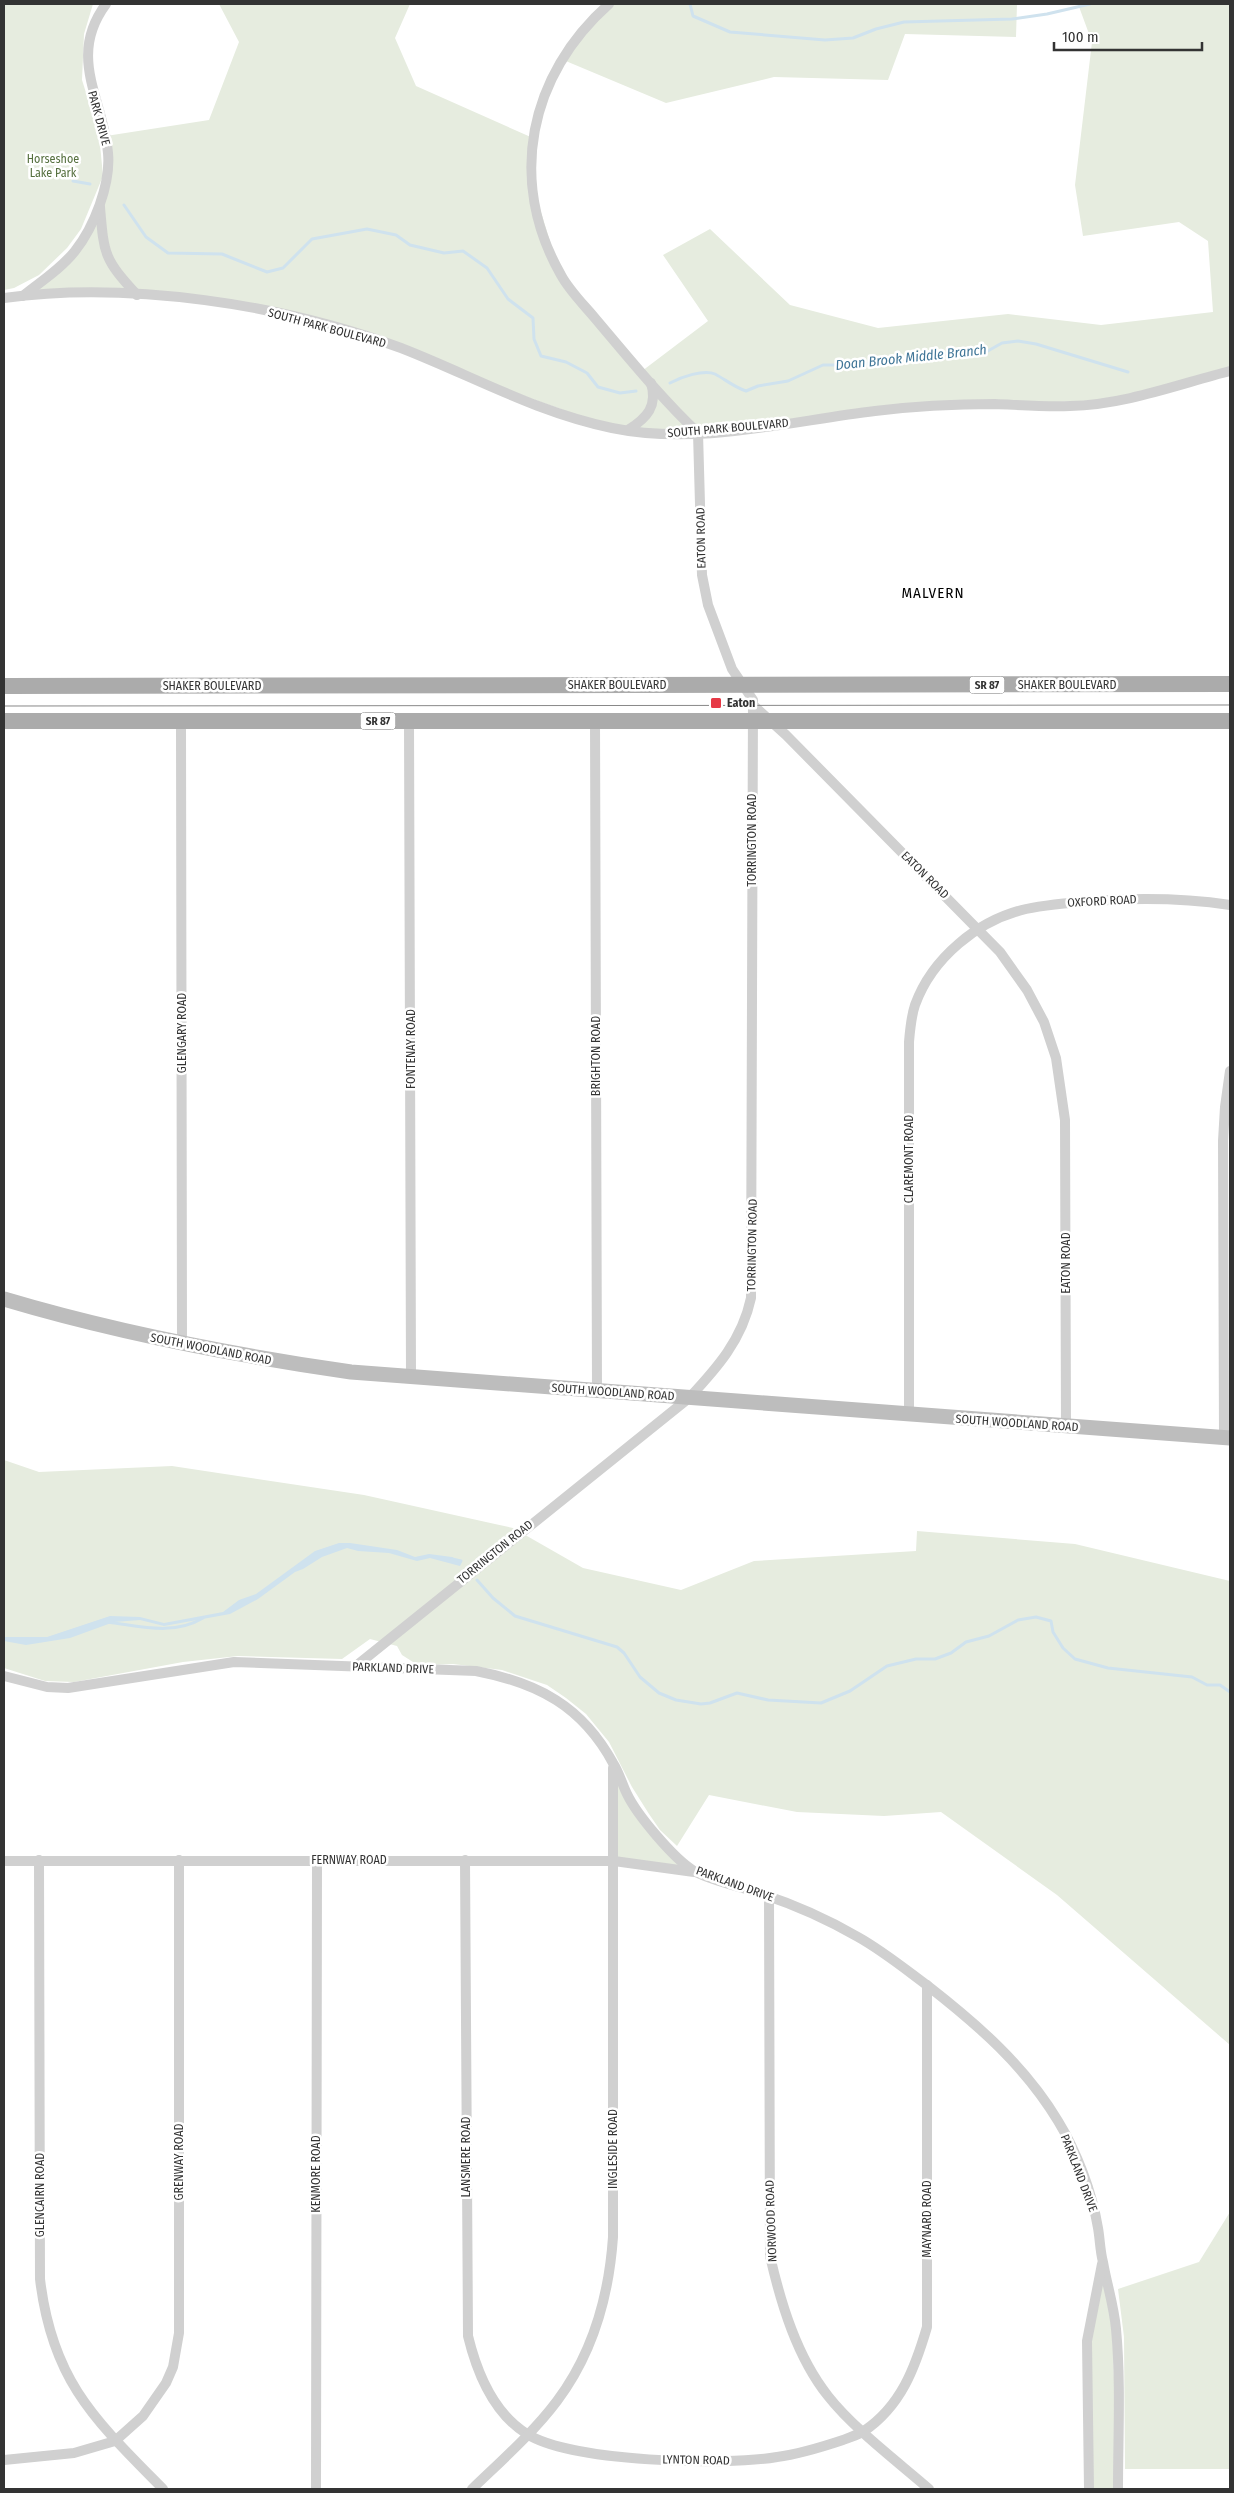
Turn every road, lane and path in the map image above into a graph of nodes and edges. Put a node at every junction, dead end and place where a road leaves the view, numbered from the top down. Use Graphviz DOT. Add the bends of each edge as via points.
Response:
graph roads {
  1 [pos="106,4"];
  2 [pos="609,4"];
  3 [pos="100,206"];
  4 [pos="137,295"];
  5 [pos="23,296"];
  6 [pos="4,298"];
  7 [pos="1230,371"];
  8 [pos="650,380"];
  9 [pos="628,430"];
  10 [pos="698,433"];
  11 [pos="743,684"];
  12 [pos="1230,684"];
  13 [pos="4,686"];
  14 [pos="752,713"];
  15 [pos="596,720"];
  16 [pos="4,721"];
  17 [pos="181,721"];
  18 [pos="410,721"];
  19 [pos="770,721"];
  20 [pos="1230,721"];
  21 [pos="1230,905"];
  22 [pos="979,929"];
  23 [pos="1230,1071"];
  24 [pos="4,1299"];
  25 [pos="182,1344"];
  26 [pos="411,1378"];
  27 [pos="597,1391"];
  28 [pos="689,1398"];
  29 [pos="909,1415"];
  30 [pos="1066,1426"];
  31 [pos="1227,1438"];
  32 [pos="356,1666"];
  33 [pos="4,1676"];
  34 [pos="613,1762"];
  35 [pos="39,1860"];
  36 [pos="179,1860"];
  37 [pos="317,1860"];
  38 [pos="464,1860"];
  39 [pos="4,1861"];
  40 [pos="614,1861"];
  41 [pos="694,1872"];
  42 [pos="769,1896"];
  43 [pos="926,1985"];
  44 [pos="1103,2263"];
  45 [pos="864,2432"];
  46 [pos="527,2434"];
  47 [pos="115,2441"];
  48 [pos="4,2460"];
  49 [pos="163,2489"];
  50 [pos="316,2489"];
  51 [pos="472,2489"];
  52 [pos="929,2489"];
  53 [pos="1089,2489"];
  54 [pos="1118,2489"];
  1 -- 3 [label="street, PARK DRIVE" via="92,30 88,50 91,86 108,153"];
  2 -- 8 [label="street" via="571,44 555,68 540,103 532,138 532,186 538,221 561,277"];
  3 -- 4 [label="street" via="103,248 118,274"];
  3 -- 5 [label="street, PARK DRIVE" via="75,251"];
  4 -- 5 [label="street, SOUTH PARK BOULEVARD"];
  4 -- 9 [label="street, SOUTH PARK BOULEVARD" via="197,298 328,326 398,348 533,406 574,420"];
  5 -- 6 [label="street, SOUTH PARK BOULEVARD"];
  7 -- 10 [label="street, SOUTH PARK BOULEVARD" via="1115,400 1073,406 932,406"];
  8 -- 9 [label="street" via="654,392 651,410"];
  8 -- 10 [label="street"];
  9 -- 10 [label="street, SOUTH PARK BOULEVARD"];
  10 -- 11 [label="street, EATON ROAD" via="702,575 708,605 732,669"];
  11 -- 12 [label="main road, SHAKER BOULEVARD / SR 87"];
  11 -- 13 [label="main road, SHAKER BOULEVARD / SR 87"];
  11 -- 14 [label="street, EATON ROAD" via="752,696"];
  14 -- 15 [label="main road, SR 87"];
  14 -- 19 [label="main road, SR 87"];
  14 -- 28 [label="street, TORRINGTON ROAD" via="753,1286 749,1310 730,1351"];
  15 -- 18 [label="main road, SR 87"];
  15 -- 27 [label="street, BRIGHTON ROAD"];
  16 -- 17 [label="main road, SR 87"];
  17 -- 18 [label="main road, SR 87"];
  17 -- 25 [label="street, GLENGARY ROAD"];
  18 -- 26 [label="street, FONTENAY ROAD"];
  19 -- 20 [label="main road, SR 87"];
  19 -- 22 [label="street, EATON ROAD"];
  21 -- 22 [label="street, OXFORD ROAD" via="1153,899 1067,903 1025,909"];
  22 -- 29 [label="street, CLAREMONT ROAD" via="946,957 927,980 915,1005 910,1026"];
  22 -- 30 [label="street, EATON ROAD" via="1032,998 1050,1040 1060,1079 1066,1142"];
  23 -- 31 [label="street" via="1223,1141"];
  24 -- 25 [label="street, SOUTH WOODLAND ROAD" via="75,1320"];
  25 -- 26 [label="street, SOUTH WOODLAND ROAD" via="266,1360"];
  26 -- 27 [label="street, SOUTH WOODLAND ROAD"];
  27 -- 28 [label="street, SOUTH WOODLAND ROAD"];
  28 -- 29 [label="street, SOUTH WOODLAND ROAD"];
  28 -- 32 [label="street, TORRINGTON ROAD"];
  29 -- 30 [label="street, SOUTH WOODLAND ROAD"];
  30 -- 31 [label="street, SOUTH WOODLAND ROAD"];
  32 -- 33 [label="street, PARKLAND DRIVE" via="234,1662 68,1688"];
  32 -- 34 [label="street, PARKLAND DRIVE" via="476,1671 510,1678 541,1690 569,1707"];
  34 -- 40 [label="street, INGLESIDE ROAD"];
  34 -- 41 [label="street, PARKLAND DRIVE" via="628,1797 656,1836"];
  35 -- 36 [label="street, FERNWAY ROAD"];
  35 -- 39 [label="street, FERNWAY ROAD"];
  35 -- 47 [label="street, GLENCAIRN ROAD" via="42,2298 52,2340 68,2379 86,2407"];
  36 -- 37 [label="street, FERNWAY ROAD"];
  36 -- 47 [label="street, GRENWAY ROAD" via="177,2351 166,2383 155,2402"];
  37 -- 38 [label="street, FERNWAY ROAD"];
  37 -- 50 [label="street, KENMORE ROAD"];
  38 -- 40 [label="street, FERNWAY ROAD"];
  38 -- 46 [label="street, LANSMERE ROAD" via="468,2336 474,2363 484,2386"];
  40 -- 41 [label="street, FERNWAY ROAD"];
  40 -- 46 [label="street, INGLESIDE ROAD" via="611,2269 604,2302 570,2382"];
  41 -- 42 [label="street, PARKLAND DRIVE"];
  42 -- 43 [label="street, PARKLAND DRIVE" via="859,1937"];
  42 -- 45 [label="street, NORWOOD ROAD" via="770,2256 788,2322 808,2363 828,2396"];
  43 -- 44 [label="street, PARKLAND DRIVE" via="968,2016 1001,2047 1059,2123 1089,2194"];
  43 -- 45 [label="street, MAYNARD ROAD" via="927,2327 916,2365 898,2399"];
  44 -- 53 [label="street, PARKLAND DRIVE" via="1087,2341"];
  44 -- 54 [label="street, PARKLAND DRIVE" via="1118,2346"];
  45 -- 46 [label="street, LYNTON ROAD" via="825,2446 777,2457 724,2461 620,2456 574,2449"];
  45 -- 52 [label="street, NORWOOD ROAD"];
  46 -- 51 [label="street, INGLESIDE ROAD"];
  47 -- 48 [label="street" via="74,2453"];
  47 -- 49 [label="street, GLENCAIRN ROAD"];
}
